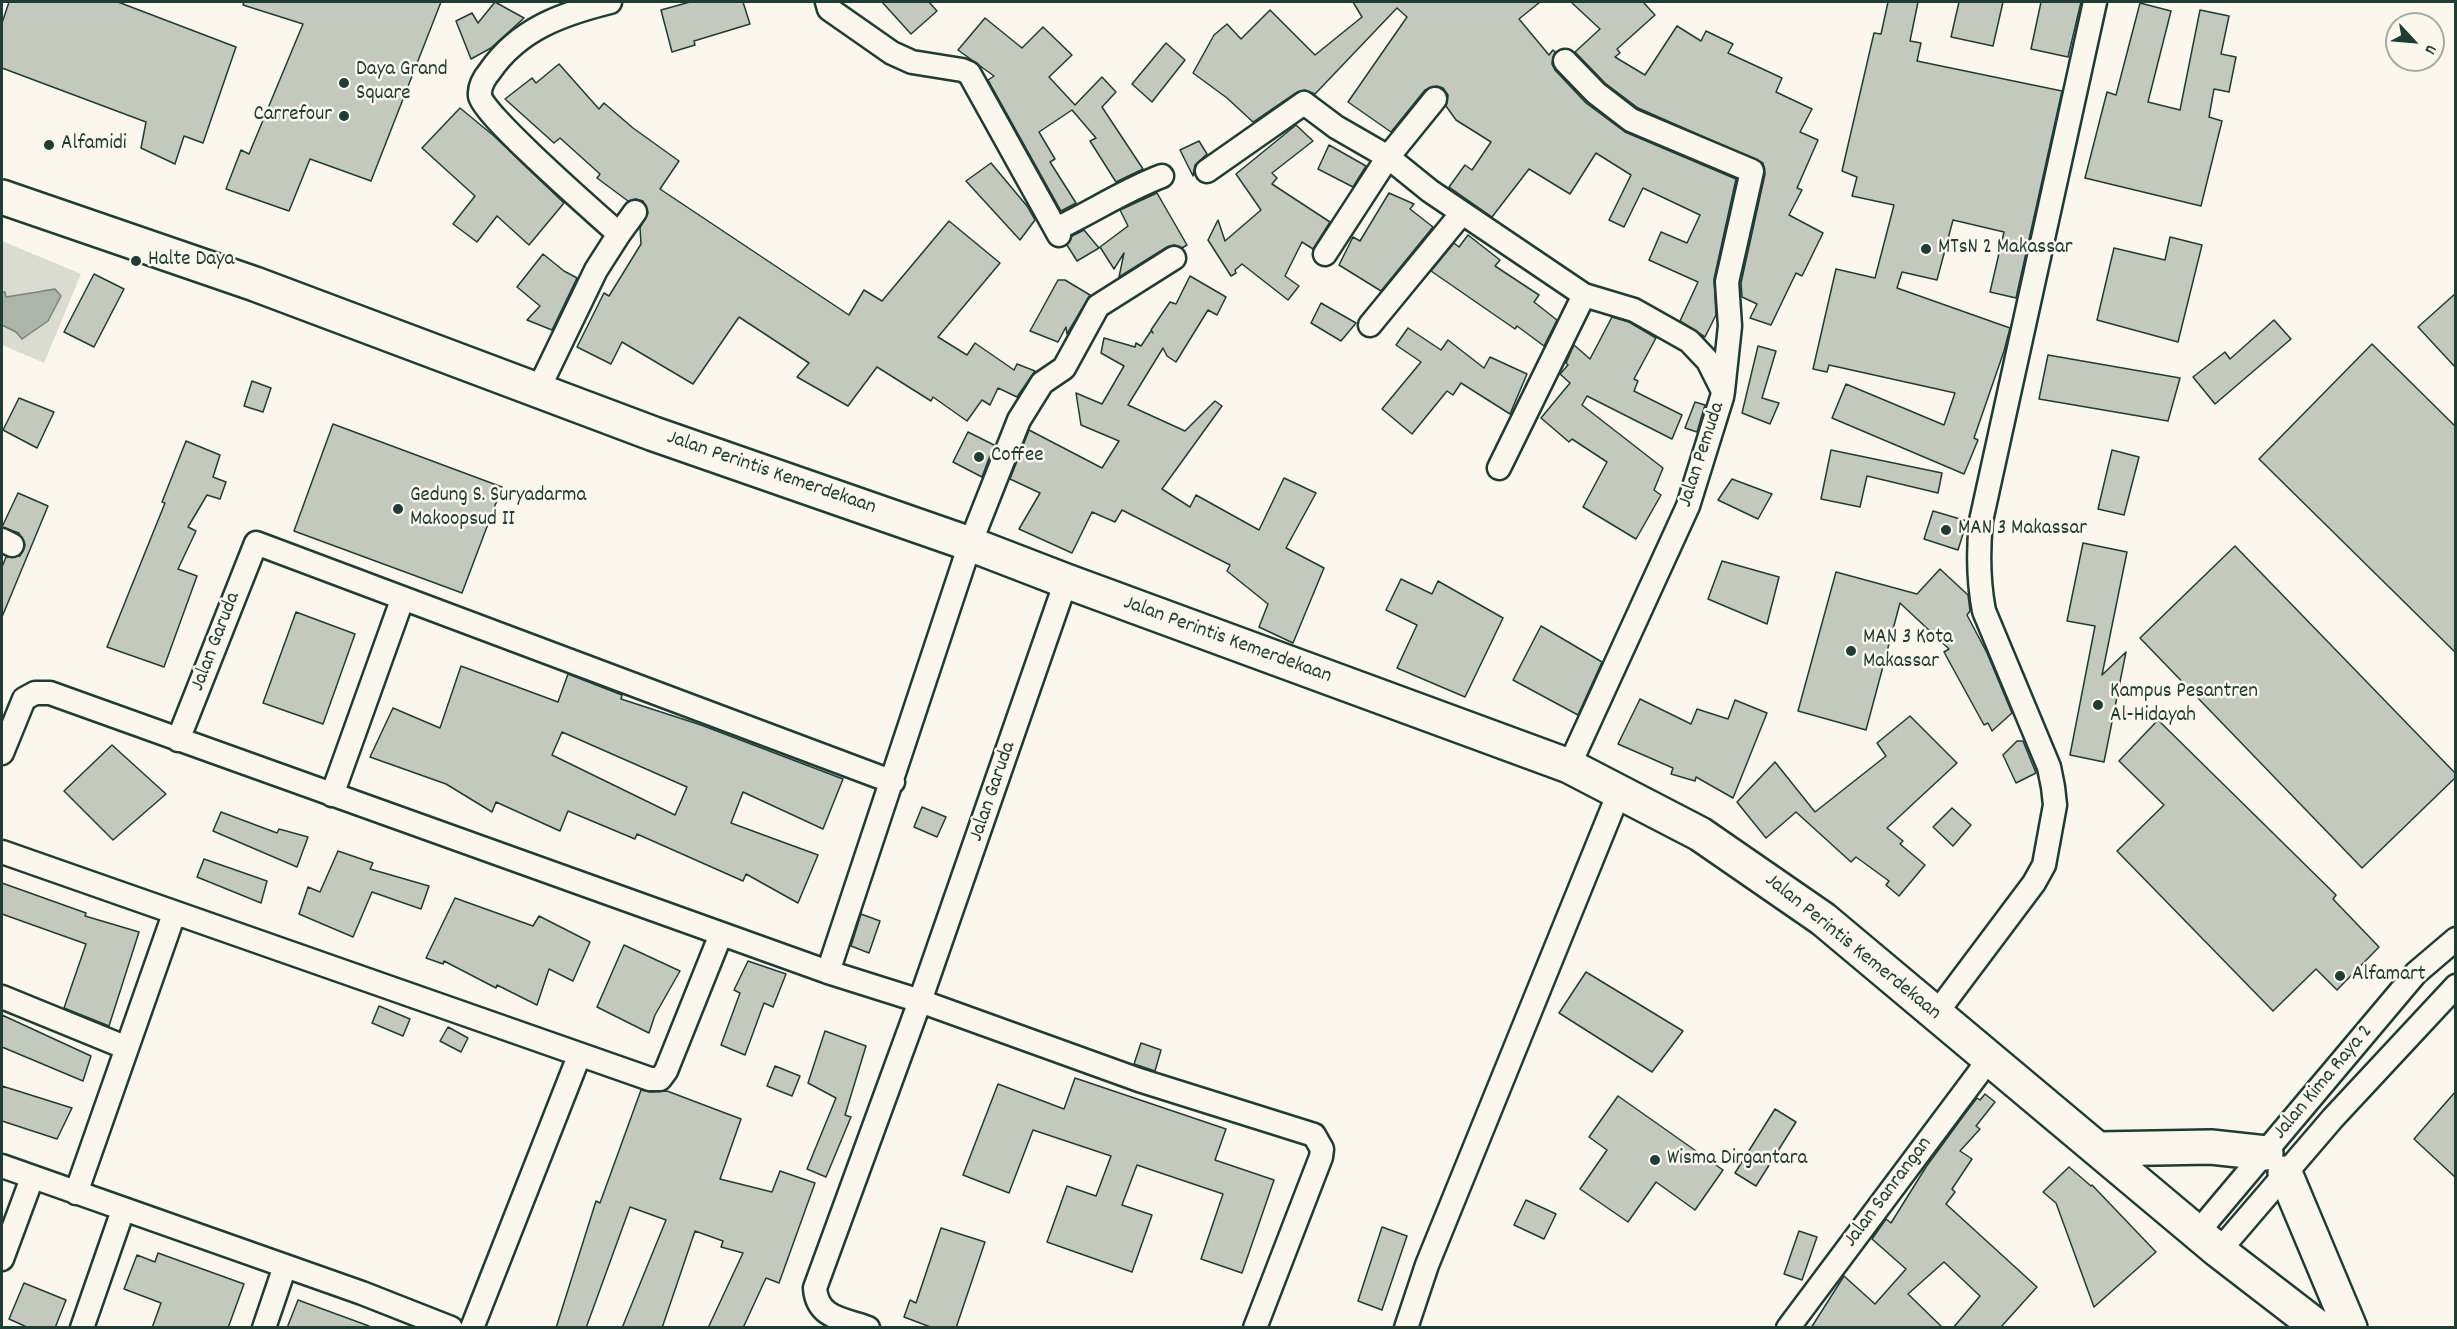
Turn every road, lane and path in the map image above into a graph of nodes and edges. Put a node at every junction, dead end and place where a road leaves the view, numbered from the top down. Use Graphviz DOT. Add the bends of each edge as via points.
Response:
graph roads {
  1 [pos="610,2"];
  2 [pos="827,2"];
  3 [pos="2095,2"];
  4 [pos="561,8"];
  5 [pos="1566,62"];
  6 [pos="1435,99"];
  7 [pos="1388,157"];
  8 [pos="1207,171"];
  9 [pos="1162,176"];
  10 [pos="2,197"];
  11 [pos="635,212"];
  12 [pos="1462,213"];
  13 [pos="619,234"];
  14 [pos="1325,254"];
  15 [pos="1174,258"];
  16 [pos="1584,295"];
  17 [pos="1370,326"];
  18 [pos="538,390"];
  19 [pos="1723,392"];
  20 [pos="1499,468"];
  21 [pos="970,544"];
  22 [pos="1065,581"];
  23 [pos="402,600"];
  24 [pos="178,740"];
  25 [pos="2,753"];
  26 [pos="1569,766"];
  27 [pos="893,782"];
  28 [pos="1625,793"];
  29 [pos="332,795"];
  30 [pos="2,852"];
  31 [pos="174,914"];
  32 [pos="721,934"];
  33 [pos="2456,939"];
  34 [pos="828,972"];
  35 [pos="2456,986"];
  36 [pos="2,998"];
  37 [pos="920,1001"];
  38 [pos="1935,1014"];
  39 [pos="127,1048"];
  40 [pos="579,1056"];
  41 [pos="1990,1058"];
  42 [pos="2099,1149"];
  43 [pos="2275,1163"];
  44 [pos="2,1166"];
  45 [pos="32,1178"];
  46 [pos="76,1193"];
  47 [pos="123,1210"];
  48 [pos="2209,1242"];
  49 [pos="2,1259"];
  50 [pos="285,1266"];
  51 [pos="82,1328"];
  52 [pos="264,1328"];
  53 [pos="451,1328"];
  54 [pos="472,1328"];
  55 [pos="868,1328"];
  56 [pos="1255,1328"];
  57 [pos="1406,1328"];
  58 [pos="1419,1328"];
  59 [pos="1788,1328"];
  60 [pos="2319,1328"];
  61 [pos="2350,1328"];
  1 -- 4 [label="street"];
  2 -- 9 [label="street" via="830,9 892,53 912,62 969,74 1058,232 1132,188"];
  3 -- 38 [label="street" via="1978,544 1984,611 2049,767 2055,805 2044,865 2034,884"];
  4 -- 13 [label="street" via="500,57 483,82 480,95 490,111 533,155"];
  5 -- 19 [label="street" via="1596,93 1631,120 1752,171 1727,282 1730,326"];
  6 -- 7 [label="street"];
  7 -- 8 [label="street, Jalan Pemuda" via="1304,103"];
  7 -- 12 [label="street, Jalan Pemuda"];
  7 -- 14 [label="street"];
  10 -- 18 [label="highway, Jalan Perintis Kemerdekaan" via="255,284"];
  11 -- 13 [label="street"];
  12 -- 16 [label="street, Jalan Pemuda"];
  12 -- 17 [label="street"];
  13 -- 18 [label="street" via="596,270"];
  15 -- 21 [label="street" via="1098,306 1064,368 1036,389 1019,420"];
  16 -- 19 [label="street, Jalan Pemuda" via="1634,310 1689,341 1708,361"];
  16 -- 20 [label="street"];
  18 -- 21 [label="highway, Jalan Perintis Kemerdekaan"];
  19 -- 26 [label="street, Jalan Pemuda" via="1688,506"];
  21 -- 22 [label="highway, Jalan Perintis Kemerdekaan"];
  21 -- 27 [label="street"];
  22 -- 26 [label="highway, Jalan Perintis Kemerdekaan"];
  22 -- 37 [label="street, Jalan Garuda"];
  23 -- 24 [label="street, Jalan Garuda" via="256,543"];
  23 -- 27 [label="street"];
  23 -- 29 [label="street"];
  24 -- 25 [label="street" via="43,692 24,699"];
  24 -- 29 [label="street"];
  26 -- 28 [label="highway, Jalan Perintis Kemerdekaan"];
  27 -- 34 [label="street"];
  28 -- 38 [label="highway, Jalan Perintis Kemerdekaan" via="1700,834 1794,898"];
  28 -- 57 [label="street" via="1426,1265"];
  28 -- 58 [label="street" via="1442,1259"];
  29 -- 32 [label="street"];
  30 -- 31 [label="street"];
  31 -- 39 [label="street"];
  31 -- 40 [label="street"];
  32 -- 34 [label="street"];
  32 -- 40 [label="street" via="663,1076 650,1079"];
  33 -- 43 [label="street, Jalan Kima Raya 2" via="2416,974"];
  34 -- 37 [label="street"];
  35 -- 43 [label="street, Jalan Kima Raya 2" via="2332,1118"];
  36 -- 39 [label="street"];
  37 -- 55 [label="street, Jalan Garuda" via="815,1288 818,1306 824,1311"];
  37 -- 56 [label="street" via="1139,1080 1314,1135 1322,1149 1321,1157"];
  38 -- 41 [label="highway, Jalan Perintis Kemerdekaan"];
  39 -- 46 [label="street"];
  40 -- 54 [label="street"];
  41 -- 42 [label="highway, Jalan Perintis Kemerdekaan"];
  41 -- 59 [label="street, Jalan Sanrangan"];
  42 -- 43 [label="highway" via="2211,1147"];
  42 -- 48 [label="highway, Jalan Perintis Kemerdekaan"];
  43 -- 48 [label="street, Jalan Kima Raya 2"];
  43 -- 61 [label="highway"];
  44 -- 45 [label="street"];
  45 -- 46 [label="street"];
  45 -- 49 [label="street"];
  46 -- 47 [label="street"];
  47 -- 50 [label="street"];
  47 -- 51 [label="street"];
  48 -- 60 [label="highway, Jalan Perintis Kemerdekaan"];
  50 -- 52 [label="street"];
  50 -- 53 [label="street"];
}
